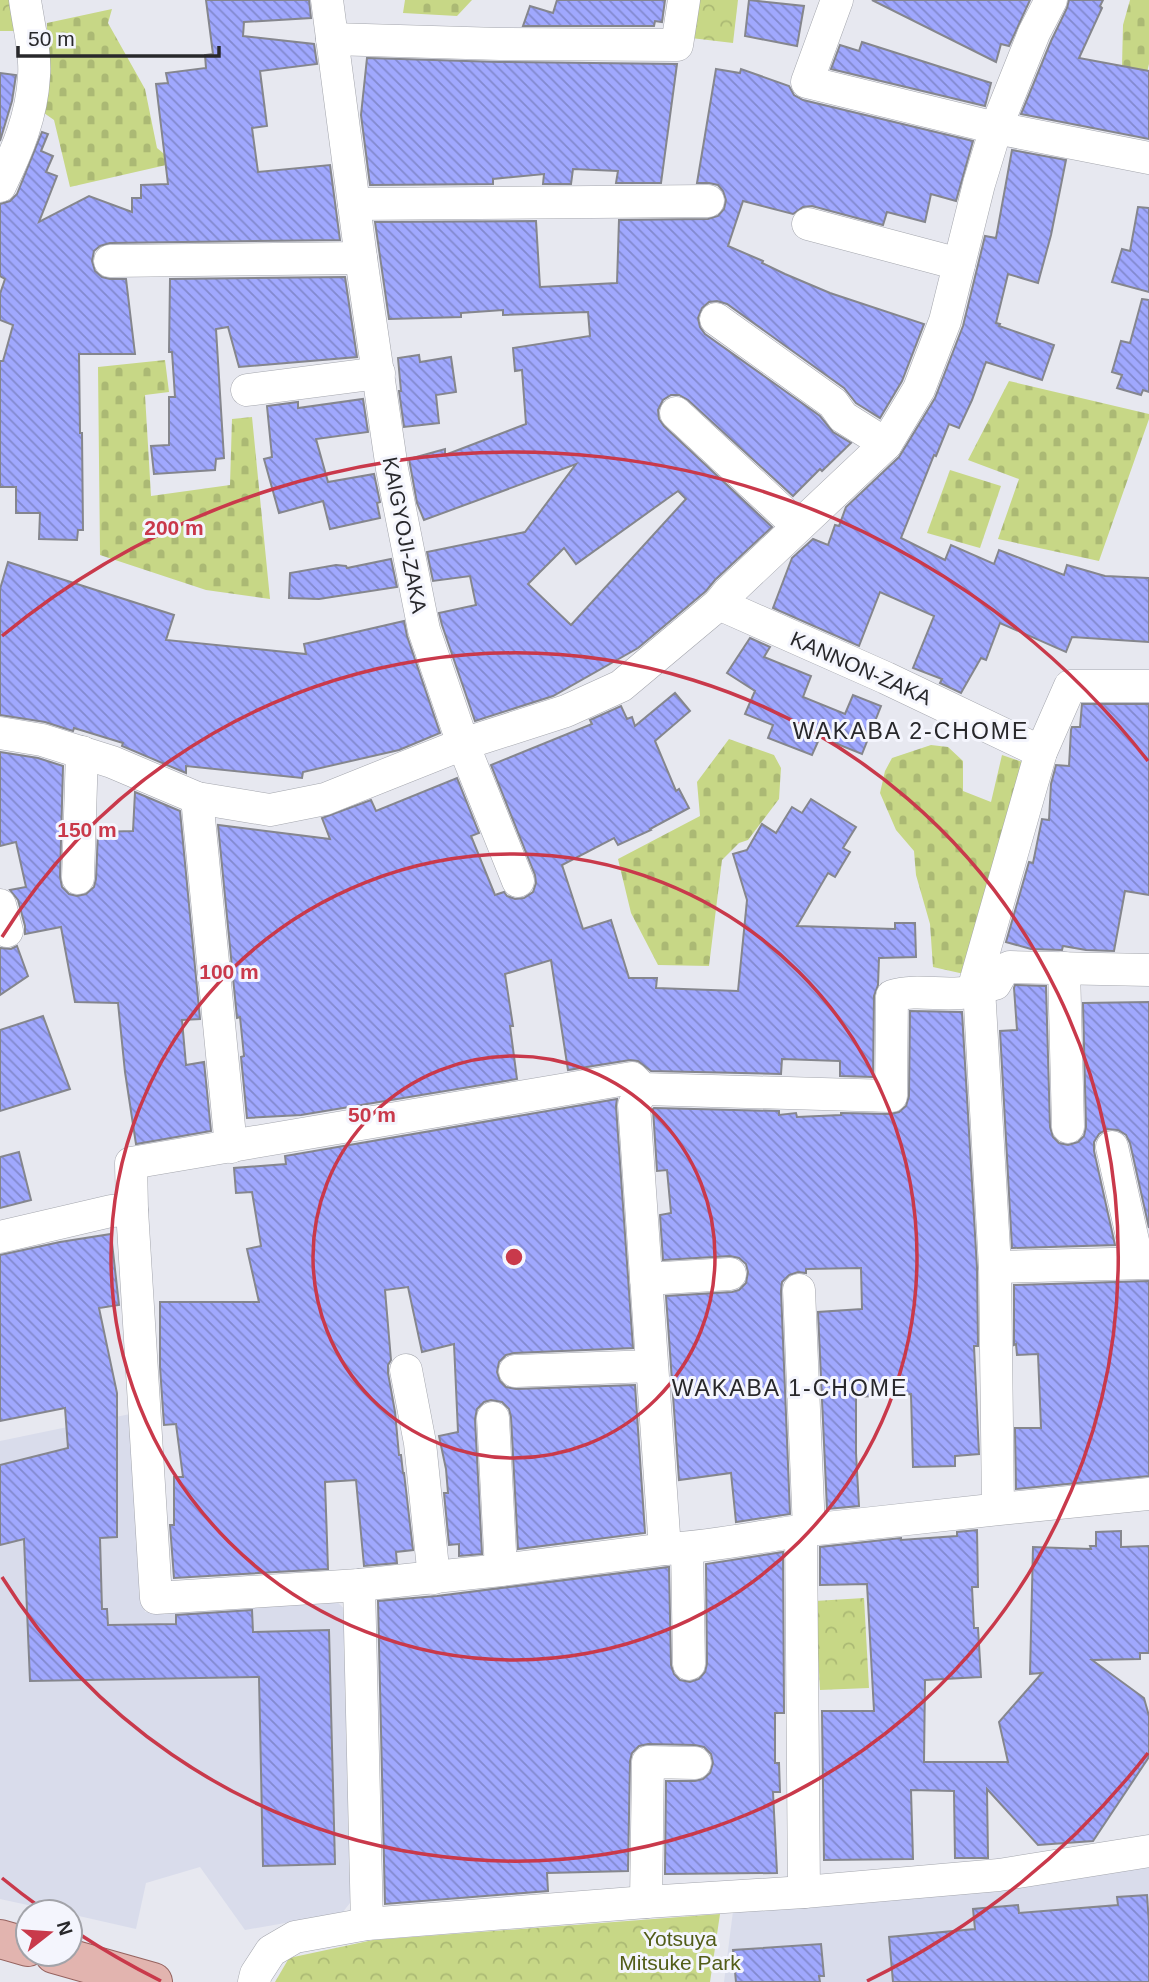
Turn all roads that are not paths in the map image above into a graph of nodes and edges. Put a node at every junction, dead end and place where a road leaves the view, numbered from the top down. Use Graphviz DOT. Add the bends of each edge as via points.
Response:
graph roads {
  1 [pos="25,0"];
  2 [pos="684,0"];
  3 [pos="837,0"];
  4 [pos="1051,0"];
  5 [pos="330,21"];
  6 [pos="996,128"];
  7 [pos="1149,158"];
  8 [pos="0,186"];
  9 [pos="708,201"];
  10 [pos="354,204"];
  11 [pos="808,224"];
  12 [pos="361,258"];
  13 [pos="110,261"];
  14 [pos="959,264"];
  15 [pos="716,319"];
  16 [pos="379,373"];
  17 [pos="247,390"];
  18 [pos="676,413"];
  19 [pos="886,444"];
  20 [pos="798,526"];
  21 [pos="719,604"];
  22 [pos="1149,686"];
  23 [pos="0,733"];
  24 [pos="463,744"];
  25 [pos="82,752"];
  26 [pos="1041,752"];
  27 [pos="197,798"];
  28 [pos="78,878"];
  29 [pos="518,881"];
  30 [pos="1064,968"];
  31 [pos="1149,970"];
  32 [pos="976,989"];
  33 [pos="643,1089"];
  34 [pos="1068,1127"];
  35 [pos="231,1147"];
  36 [pos="1112,1147"];
  37 [pos="132,1210"];
  38 [pos="0,1237"];
  39 [pos="1143,1263"];
  40 [pos="995,1268"];
  41 [pos="730,1274"];
  42 [pos="646,1279"];
  43 [pos="799,1290"];
  44 [pos="652,1366"];
  45 [pos="405,1370"];
  46 [pos="515,1371"];
  47 [pos="493,1418"];
  48 [pos="1149,1494"];
  49 [pos="998,1508"];
  50 [pos="805,1530"];
  51 [pos="676,1548"];
  52 [pos="501,1570"];
  53 [pos="434,1578"];
  54 [pos="359,1585"];
  55 [pos="689,1664"];
  56 [pos="695,1763"];
  57 [pos="1149,1851"];
  58 [pos="804,1892"];
  59 [pos="646,1902"];
  60 [pos="367,1924"];
  61 [pos="84,1962"];
  62 [pos="153,1982"];
  63 [pos="254,1982"];
  1 -- 8 [label="street" via="35,74 28,117"];
  2 -- 5 [label="street" via="677,45 500,44"];
  3 -- 6 [label="street" via="807,82"];
  4 -- 6 [label="street"];
  5 -- 10 [label="street, KAIGYOJI-ZAKA"];
  6 -- 7 [label="street"];
  6 -- 14 [label="street"];
  9 -- 10 [label="street"];
  10 -- 12 [label="street, KAIGYOJI-ZAKA"];
  11 -- 14 [label="street"];
  12 -- 13 [label="street"];
  12 -- 16 [label="street, KAIGYOJI-ZAKA"];
  14 -- 19 [label="street" via="945,321 919,389"];
  15 -- 19 [label="street"];
  16 -- 17 [label="street"];
  16 -- 24 [label="street, KAIGYOJI-ZAKA" via="392,469 424,630"];
  18 -- 20 [label="street"];
  19 -- 20 [label="street"];
  20 -- 21 [label="street"];
  21 -- 24 [label="street" via="621,686 566,711"];
  21 -- 26 [label="street, KANNON-ZAKA"];
  22 -- 26 [label="street" via="1070,686"];
  23 -- 25 [label="street"];
  24 -- 27 [label="street" via="325,799 270,810"];
  24 -- 29 [label="street, KAIGYOJI-ZAKA"];
  25 -- 27 [label="street"];
  25 -- 28 [label="street"];
  26 -- 32 [label="street"];
  27 -- 35 [label="street"];
  30 -- 31 [label="street"];
  30 -- 32 [label="street" via="1010,967 995,985"];
  30 -- 34 [label="street"];
  32 -- 33 [label="street" via="891,996 891,1096"];
  32 -- 40 [label="street"];
  33 -- 35 [label="street" via="632,1078"];
  33 -- 42 [label="street" via="634,1105"];
  35 -- 37 [label="street" via="131,1164"];
  36 -- 39 [label="street"];
  37 -- 38 [label="street"];
  37 -- 54 [label="street" via="156,1598"];
  39 -- 40 [label="street"];
  40 -- 49 [label="street"];
  41 -- 42 [label="street"];
  42 -- 44 [label="street"];
  43 -- 50 [label="street"];
  44 -- 46 [label="street"];
  44 -- 51 [label="street"];
  45 -- 53 [label="street" via="420,1443"];
  47 -- 52 [label="street"];
  48 -- 49 [label="street"];
  49 -- 50 [label="street"];
  50 -- 51 [label="street"];
  50 -- 58 [label="street"];
  51 -- 52 [label="street"];
  51 -- 55 [label="street"];
  52 -- 53 [label="street"];
  53 -- 54 [label="street"];
  54 -- 60 [label="street"];
  56 -- 59 [label="street" via="648,1762"];
  57 -- 58 [label="street" via="999,1875"];
  58 -- 59 [label="street"];
  59 -- 60 [label="street"];
  60 -- 63 [label="street" via="295,1937 271,1951"];
  61 -- 62 [label="main road"];
}
